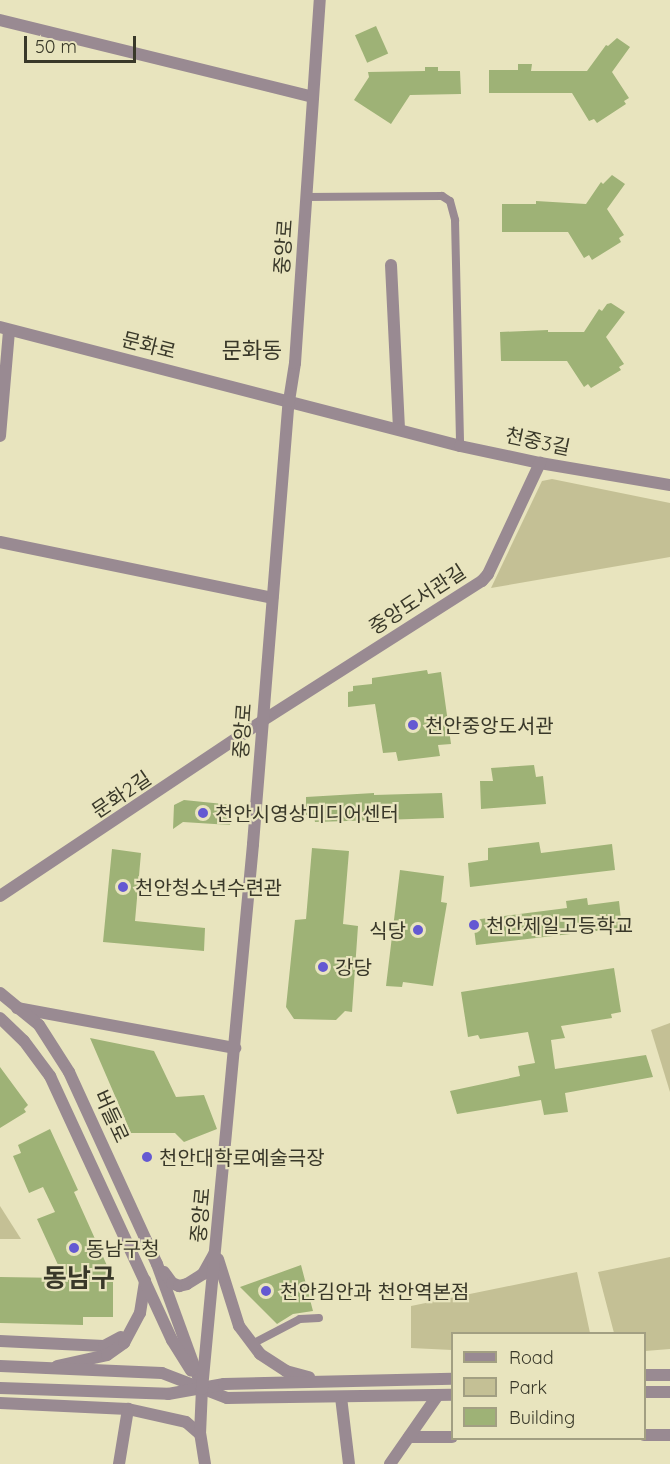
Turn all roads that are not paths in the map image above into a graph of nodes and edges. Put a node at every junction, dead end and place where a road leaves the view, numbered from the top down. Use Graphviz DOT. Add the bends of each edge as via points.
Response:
graph roads {
  1 [pos="320,0"];
  2 [pos="0,20"];
  3 [pos="314,97"];
  4 [pos="306,197"];
  5 [pos="391,265"];
  6 [pos="5,329"];
  7 [pos="289,401"];
  8 [pos="399,429"];
  9 [pos="0,436"];
  10 [pos="460,446"];
  11 [pos="540,463"];
  12 [pos="670,485"];
  13 [pos="0,542"];
  14 [pos="272,598"];
  15 [pos="262,721"];
  16 [pos="0,896"];
  17 [pos="0,993"];
  18 [pos="17,1008"];
  19 [pos="0,1018"];
  20 [pos="235,1048"];
  21 [pos="216,1251"];
  22 [pos="157,1264"];
  23 [pos="145,1280"];
  24 [pos="319,1318"];
  25 [pos="131,1328"];
  26 [pos="0,1341"];
  27 [pos="252,1344"];
  28 [pos="0,1366"];
  29 [pos="49,1368"];
  30 [pos="670,1375"];
  31 [pos="646,1376"];
  32 [pos="451,1379"];
  33 [pos="325,1381"];
  34 [pos="0,1388"];
  35 [pos="202,1389"];
  36 [pos="646,1392"];
  37 [pos="670,1392"];
  38 [pos="438,1395"];
  39 [pos="451,1395"];
  40 [pos="341,1397"];
  41 [pos="0,1403"];
  42 [pos="128,1409"];
  43 [pos="200,1434"];
  44 [pos="670,1435"];
  45 [pos="646,1436"];
  46 [pos="409,1437"];
  47 [pos="451,1437"];
  48 [pos="119,1464"];
  49 [pos="205,1464"];
  50 [pos="349,1464"];
  51 [pos="390,1464"];
  1 -- 3 [label="street, 중앙로"];
  2 -- 3 [label="street"];
  3 -- 4 [label="street, 중앙로"];
  4 -- 7 [label="street, 중앙로"];
  4 -- 10 [label="lane" via="442,196 450,201 455,220"];
  5 -- 8 [label="street"];
  6 -- 7 [label="street, 문화로"];
  6 -- 9 [label="street"];
  7 -- 8 [label="street, 천중3길"];
  7 -- 14 [label="street, 중앙로"];
  8 -- 10 [label="street, 천중3길"];
  10 -- 11 [label="street, 천중3길"];
  11 -- 12 [label="street, 천중3길"];
  11 -- 15 [label="street, 중앙도서관길" via="482,581"];
  13 -- 14 [label="street"];
  14 -- 15 [label="street, 중앙로"];
  15 -- 16 [label="street, 문화2길"];
  15 -- 20 [label="street, 중앙로"];
  17 -- 18 [label="street, 버들로"];
  18 -- 20 [label="street"];
  18 -- 22 [label="street, 버들로" via="39,1025 69,1072"];
  19 -- 23 [label="street, 버들로" via="24,1041 50,1076"];
  20 -- 21 [label="street, 중앙로"];
  21 -- 22 [label="street" via="203,1274 180,1286"];
  21 -- 27 [label="street" via="239,1326"];
  21 -- 35 [label="street, 중앙로"];
  22 -- 35 [label="street, 버들로"];
  23 -- 25 [label="street" via="140,1313"];
  23 -- 35 [label="street, 버들로" via="172,1340"];
  24 -- 27 [label="lane" via="300,1319"];
  25 -- 26 [label="street" via="104,1346"];
  25 -- 29 [label="street" via="124,1343 107,1355"];
  27 -- 33 [label="street" via="286,1371"];
  28 -- 29 [label="street"];
  29 -- 35 [label="street" via="162,1373"];
  30 -- 31 [label="street"];
  32 -- 33 [label="street"];
  33 -- 35 [label="street" via="224,1384"];
  34 -- 35 [label="street" via="168,1394"];
  35 -- 40 [label="street" via="227,1398"];
  35 -- 43 [label="street, 중앙로"];
  36 -- 37 [label="street"];
  38 -- 39 [label="street"];
  38 -- 40 [label="street"];
  38 -- 46 [label="street"];
  40 -- 50 [label="street"];
  41 -- 42 [label="street"];
  42 -- 43 [label="street" via="186,1422"];
  42 -- 48 [label="street"];
  43 -- 49 [label="street, 중앙로"];
  44 -- 45 [label="street"];
  46 -- 47 [label="street"];
  46 -- 51 [label="street"];
}
